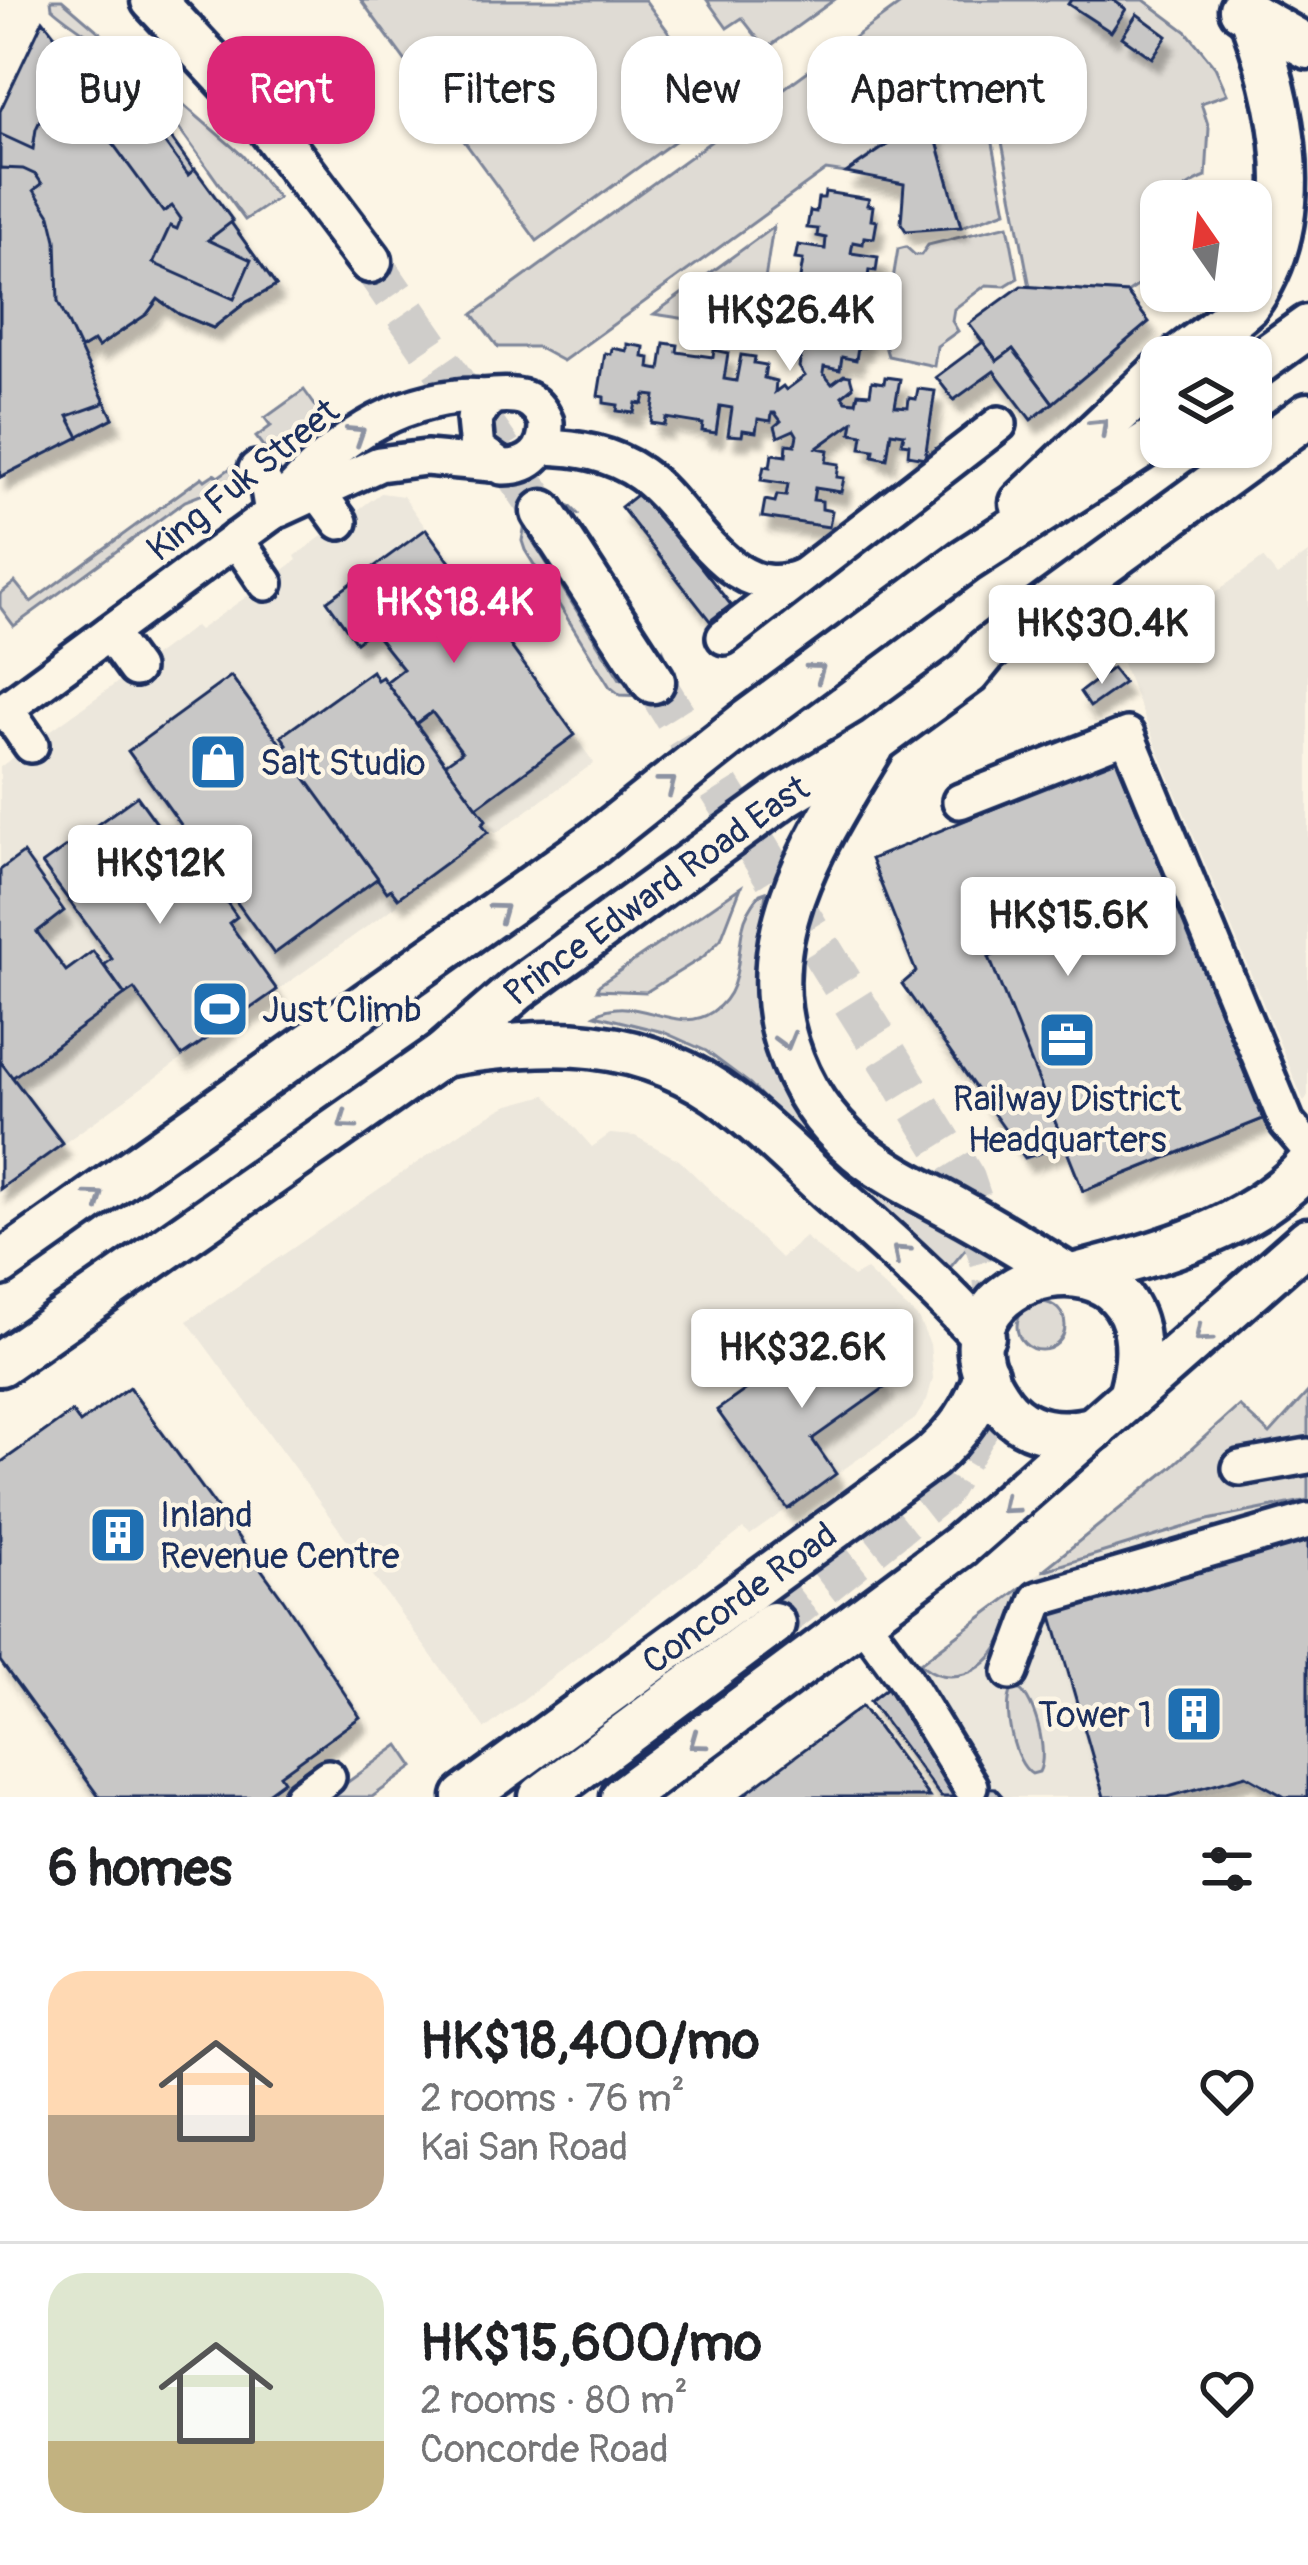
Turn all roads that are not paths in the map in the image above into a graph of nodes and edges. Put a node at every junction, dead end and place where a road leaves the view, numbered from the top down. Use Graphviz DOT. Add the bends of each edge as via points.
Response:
graph roads {
  1 [pos="154,0"];
  2 [pos="1240,8"];
  3 [pos="1308,46"];
  4 [pos="370,261"];
  5 [pos="1308,327"];
  6 [pos="1207,336"];
  7 [pos="1272,353"];
  8 [pos="1140,391"];
  9 [pos="495,396"];
  10 [pos="1308,415"];
  11 [pos="999,424"];
  12 [pos="542,447"];
  13 [pos="1140,449"];
  14 [pos="493,464"];
  15 [pos="256,469"];
  16 [pos="318,492"];
  17 [pos="543,512"];
  18 [pos="272,513"];
  19 [pos="340,522"];
  20 [pos="236,539"];
  21 [pos="966,560"];
  22 [pos="810,571"];
  23 [pos="266,583"];
  24 [pos="109,633"];
  25 [pos="724,638"];
  26 [pos="136,669"];
  27 [pos="653,681"];
  28 [pos="3,711"];
  29 [pos="875,741"];
  30 [pos="31,745"];
  31 [pos="961,801"];
  32 [pos="442,1054"];
  33 [pos="1308,1148"];
  34 [pos="1308,1165"];
  35 [pos="1308,1240"];
  36 [pos="0,1264"];
  37 [pos="1071,1273"];
  38 [pos="985,1355"];
  39 [pos="0,1364"];
  40 [pos="1131,1392"];
  41 [pos="1095,1428"];
  42 [pos="1308,1456"];
  43 [pos="1240,1468"];
  44 [pos="1308,1521"];
  45 [pos="862,1620"];
  46 [pos="773,1624"];
  47 [pos="1011,1672"];
  48 [pos="970,1786"];
  49 [pos="465,1797"];
  50 [pos="541,1797"];
  51 [pos="622,1797"];
  1 -- 4 [label="main road" via="257,111"];
  2 -- 3 [label="main road"];
  2 -- 6 [label="main road" via="1277,88 1297,165 1296,202 1275,270"];
  5 -- 7 [label="main road"];
  21 -- 8 [label="main road, one-way"];
  9 -- 12 [label="street" via="520,395 541,410"];
  9 -- 14 [label="street" via="472,430"];
  18 -- 9 [label="street, King Fuk Street, one-way" via="307,471 360,430 460,396"];
  10 -- 29 [label="main road, Prince Edward Road East"];
  11 -- 22 [label="street"];
  12 -- 14 [label="street" via="521,466"];
  12 -- 22 [label="street" via="608,456 646,477 745,577 772,584"];
  13 -- 21 [label="main road"];
  14 -- 16 [label="street" via="404,459"];
  15 -- 18 [label="street"];
  16 -- 18 [label="street"];
  16 -- 19 [label="street"];
  17 -- 27 [label="main road"];
  18 -- 20 [label="street, King Fuk Street"];
  20 -- 23 [label="street"];
  20 -- 24 [label="street, King Fuk Street"];
  36 -- 21 [label="main road, one-way" via="593,844"];
  22 -- 25 [label="street"];
  24 -- 26 [label="street"];
  24 -- 28 [label="street, King Fuk Street"];
  28 -- 30 [label="street"];
  29 -- 32 [label="main road, Prince Edward Road East" via="784,796 518,989"];
  29 -- 37 [label="main road, one-way" via="803,868 782,926 776,1000 793,1062 820,1113 858,1151"];
  31 -- 33 [label="street" via="1127,735 1287,1124"];
  38 -- 32 [label="main road, one-way" via="945,1294 733,1104 671,1066 552,1042"];
  32 -- 39 [label="main road, Prince Edward Road East, one-way"];
  34 -- 37 [label="main road, Concorde Road" via="1242,1219"];
  35 -- 40 [label="main road, one-way"];
  37 -- 38 [label="main road, Concorde Road" via="1019,1283 1004,1296"];
  37 -- 40 [label="main road" via="1101,1283 1131,1320 1138,1365"];
  38 -- 41 [label="main road" via="1010,1414 1028,1426 1050,1433"];
  38 -- 49 [label="main road, Concorde Road" via="976,1405 931,1458"];
  40 -- 41 [label="main road"];
  41 -- 45 [label="main road, one-way"];
  42 -- 43 [label="street"];
  44 -- 47 [label="street" via="1038,1599"];
  45 -- 48 [label="street"];
  45 -- 51 [label="main road, one-way"];
  46 -- 50 [label="main road"];
}
